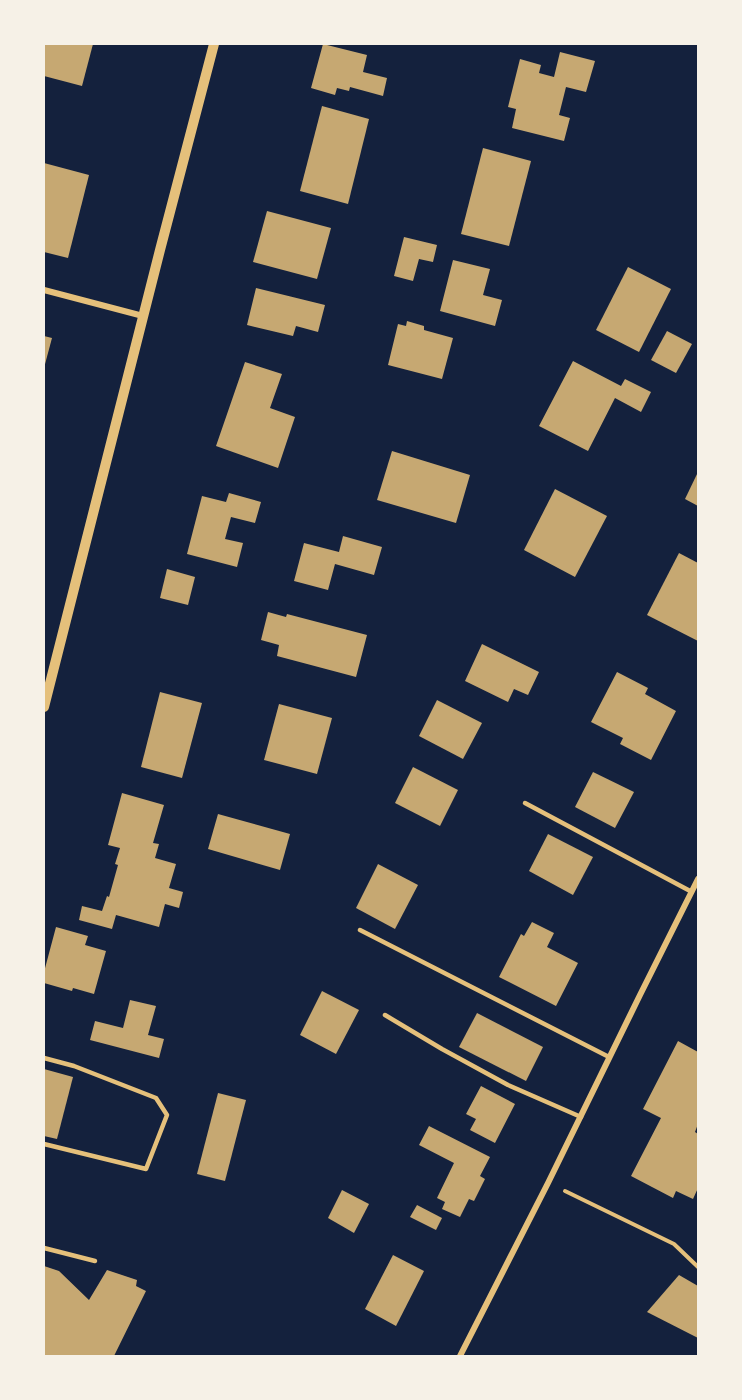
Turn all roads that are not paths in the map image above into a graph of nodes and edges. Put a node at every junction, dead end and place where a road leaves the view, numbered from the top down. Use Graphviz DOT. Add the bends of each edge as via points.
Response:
graph roads {
  1 [pos="214,44"];
  2 [pos="44,290"];
  3 [pos="143,316"];
  4 [pos="44,700"];
  5 [pos="525,803"];
  6 [pos="699,879"];
  7 [pos="692,892"];
  8 [pos="360,930"];
  9 [pos="385,1015"];
  10 [pos="609,1057"];
  11 [pos="44,1058"];
  12 [pos="580,1117"];
  13 [pos="44,1144"];
  14 [pos="44,1248"];
  15 [pos="96,1261"];
  16 [pos="460,1356"];
  1 -- 3 [label="street"];
  2 -- 3 [label="street"];
  3 -- 4 [label="street"];
  5 -- 7 [label="lane"];
  6 -- 7 [label="street"];
  7 -- 10 [label="street"];
  8 -- 10 [label="lane"];
  9 -- 12 [label="lane" via="508,1085"];
  10 -- 12 [label="street"];
  11 -- 13 [label="lane" via="156,1098 167,1115 146,1169"];
  12 -- 16 [label="street"];
  14 -- 15 [label="lane"];
}
